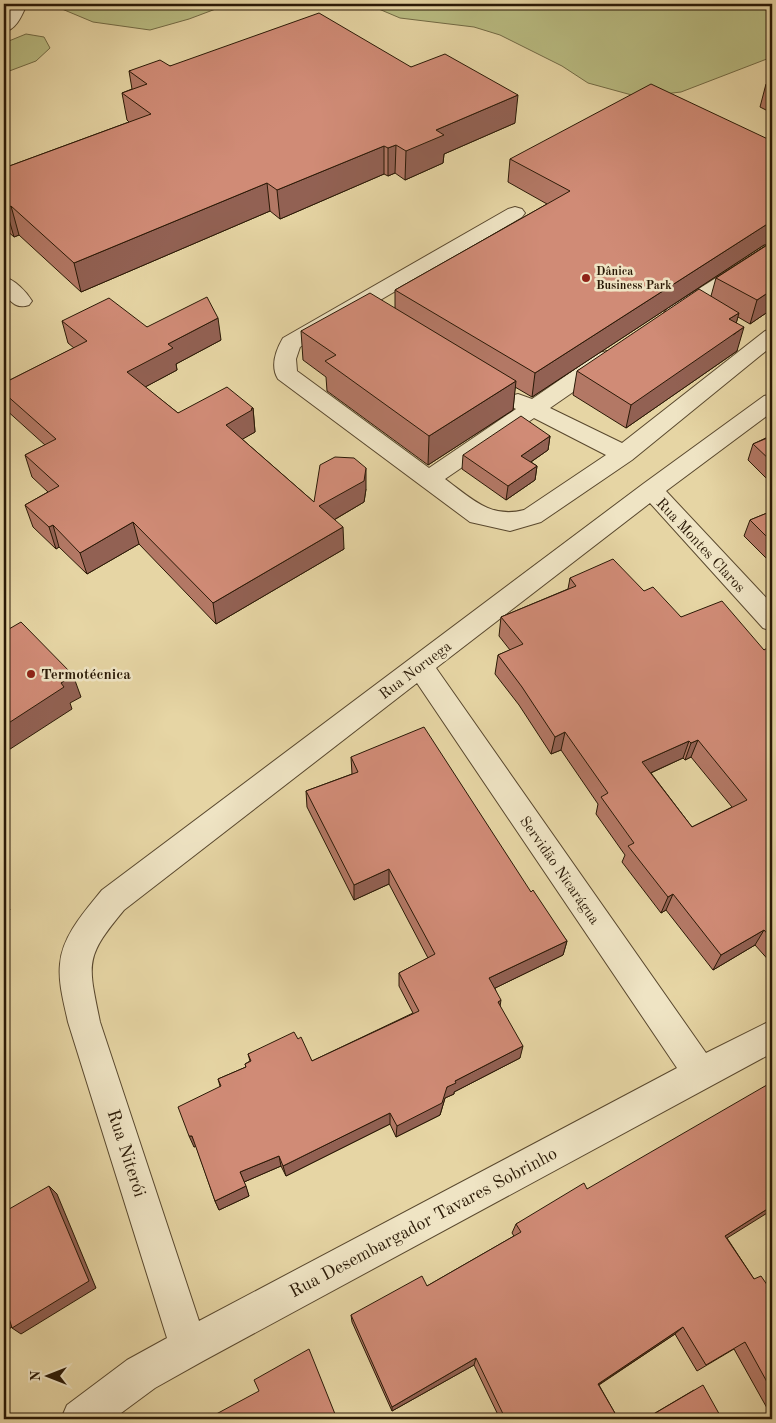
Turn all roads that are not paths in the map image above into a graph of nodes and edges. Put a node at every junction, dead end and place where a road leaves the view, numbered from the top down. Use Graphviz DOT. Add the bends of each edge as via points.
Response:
graph roads {
  1 [pos="19,4"];
  2 [pos="4,27"];
  3 [pos="515,213"];
  4 [pos="772,251"];
  5 [pos="4,283"];
  6 [pos="22,301"];
  7 [pos="660,323"];
  8 [pos="761,338"];
  9 [pos="619,350"];
  10 [pos="499,389"];
  11 [pos="772,401"];
  12 [pos="531,409"];
  13 [pos="624,454"];
  14 [pos="429,479"];
  15 [pos="651,490"];
  16 [pos="772,621"];
  17 [pos="420,666"];
  18 [pos="76,957"];
  19 [pos="772,1036"];
  20 [pos="701,1074"];
  21 [pos="189,1347"];
  22 [pos="80,1419"];
  1 -- 2 [label="street"];
  3 -- 14 [label="street" via="368,308 290,343 285,358 286,374"];
  4 -- 7 [label="street" via="700,307"];
  5 -- 6 [label="street"];
  8 -- 13 [label="street"];
  9 -- 12 [label="street"];
  10 -- 12 [label="street"];
  11 -- 15 [label="street, Rua Noruega"];
  12 -- 13 [label="street"];
  12 -- 14 [label="street"];
  13 -- 14 [label="street" via="532,516 510,522 479,516"];
  15 -- 16 [label="street, Rua Montes Claros"];
  15 -- 17 [label="street, Rua Noruega"];
  17 -- 18 [label="street, Rua Noruega" via="113,900 91,925"];
  17 -- 20 [label="street, Servidão Nicarágua"];
  18 -- 21 [label="street, Rua Niterói" via="84,1022"];
  19 -- 20 [label="street, Rua Desembargador Tavares Sobrinho"];
  20 -- 21 [label="street, Rua Desembargador Tavares Sobrinho"];
  21 -- 22 [label="street, Rua Desembargador Tavares Sobrinho" via="141,1374"];
}
